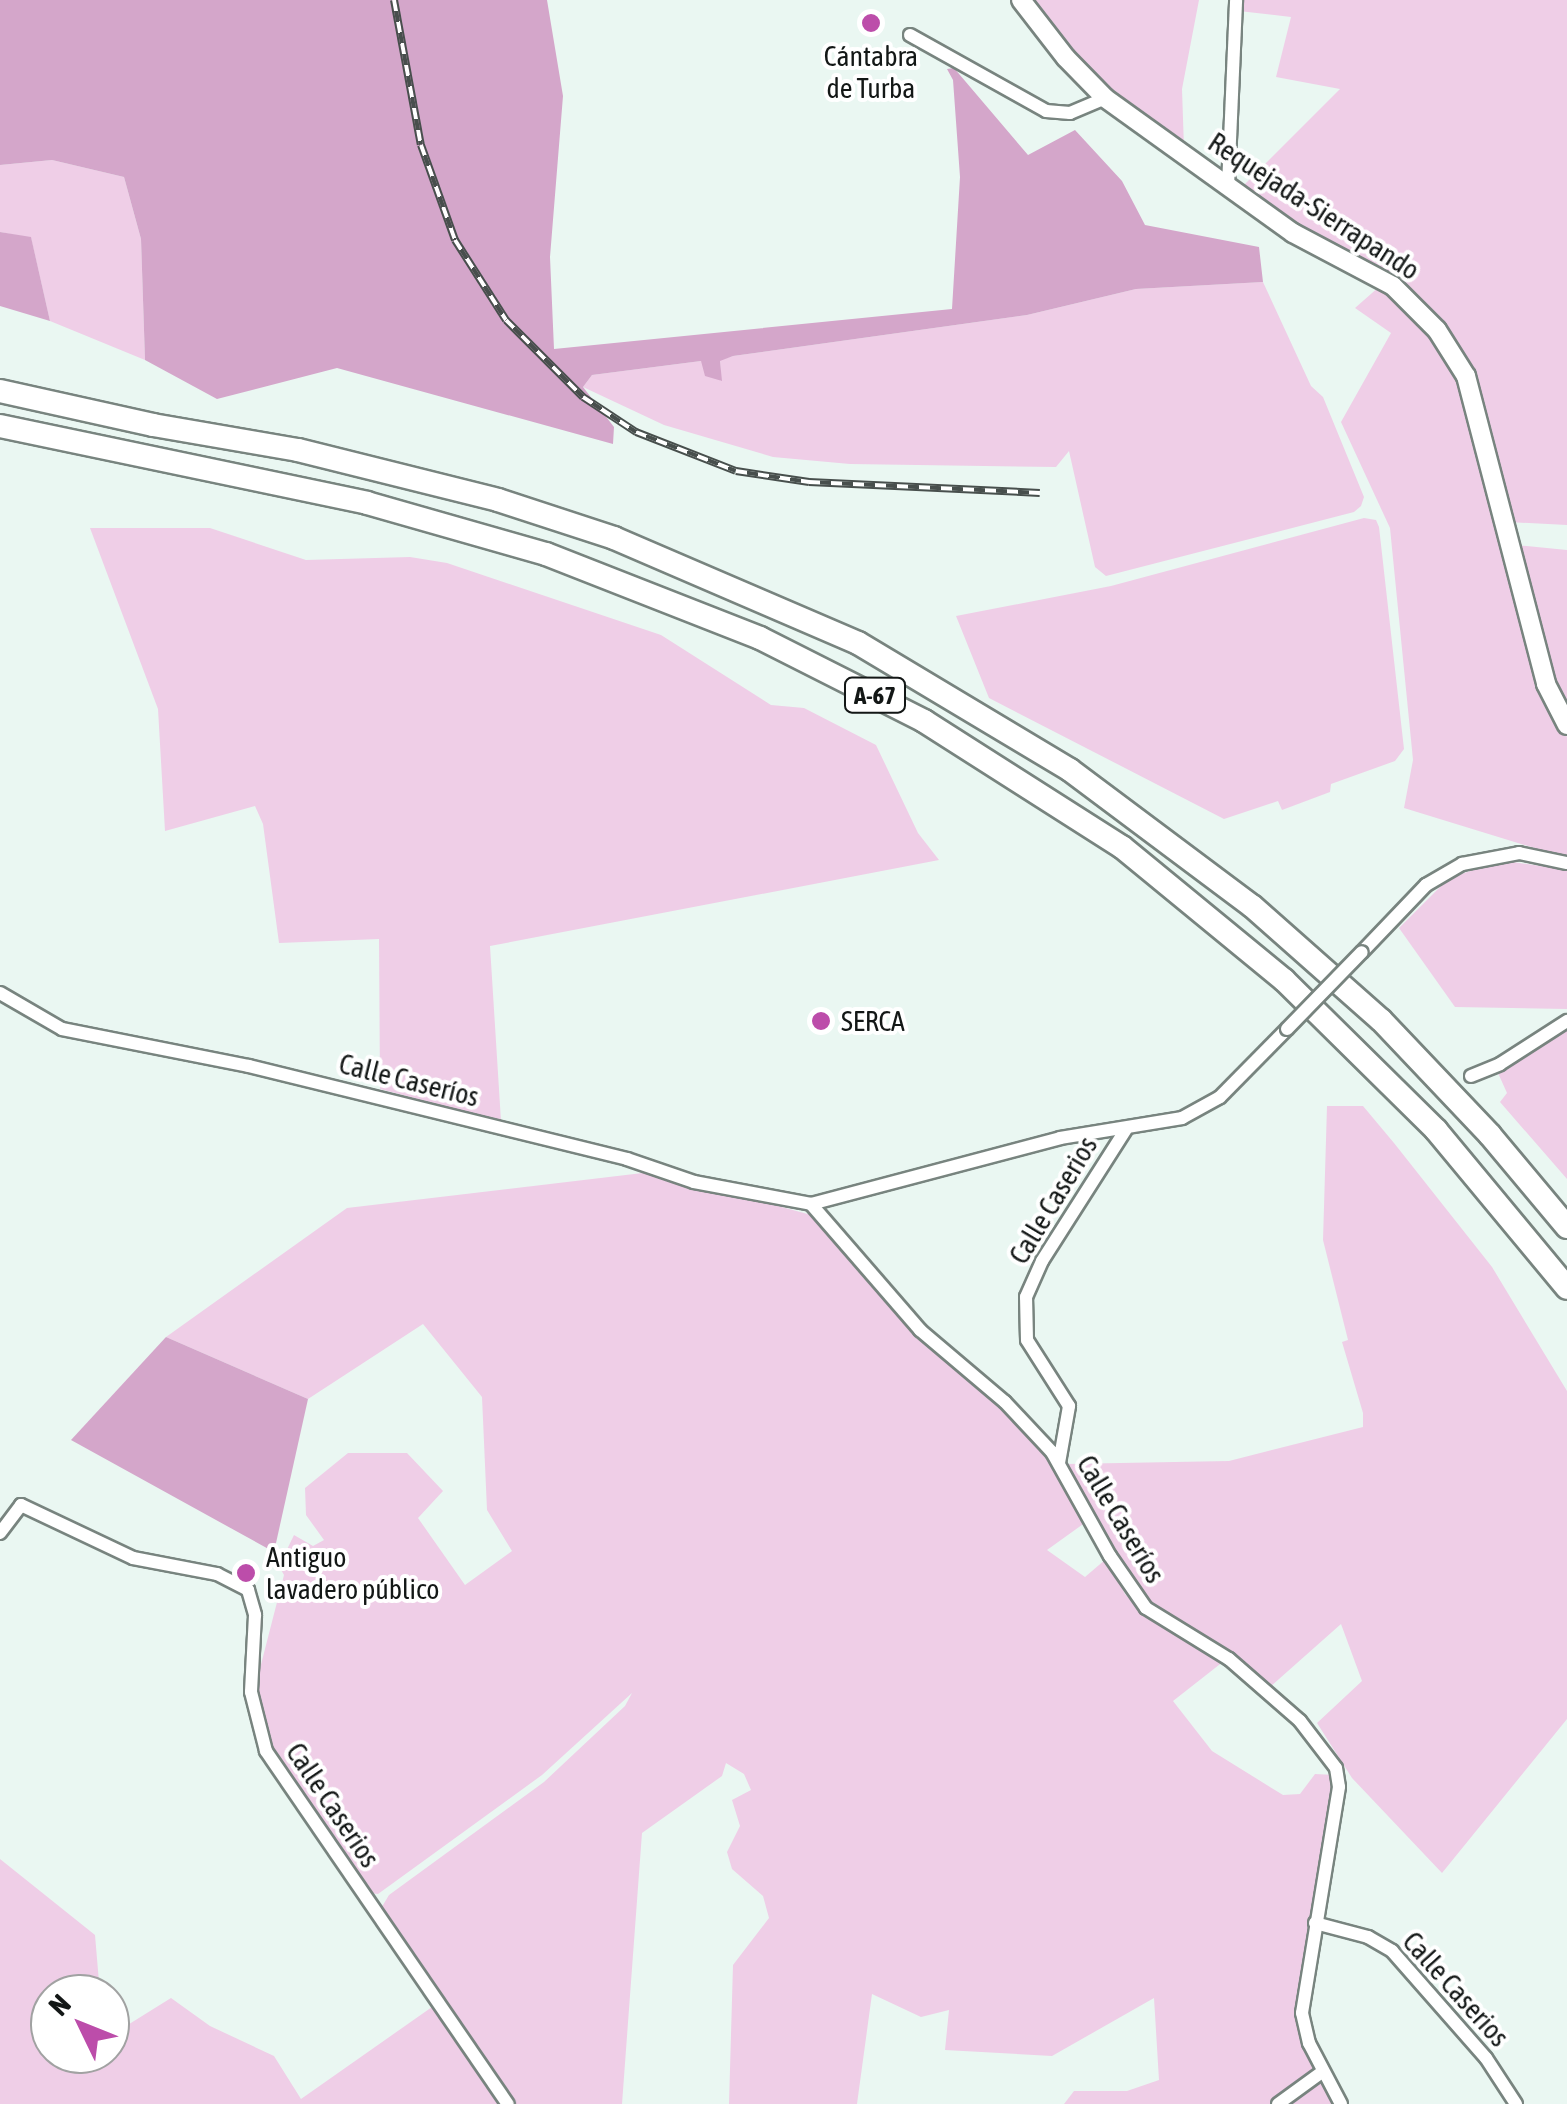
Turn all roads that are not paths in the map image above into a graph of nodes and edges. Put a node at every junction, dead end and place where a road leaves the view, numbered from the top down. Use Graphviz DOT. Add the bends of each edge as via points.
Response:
graph roads {
  1 [pos="1021,0"];
  2 [pos="1236,0"];
  3 [pos="910,35"];
  4 [pos="1105,98"];
  5 [pos="1228,186"];
  6 [pos="0,391"];
  7 [pos="0,426"];
  8 [pos="1567,725"];
  9 [pos="1567,863"];
  10 [pos="0,993"];
  11 [pos="1567,1021"];
  12 [pos="1470,1076"];
  13 [pos="1126,1129"];
  14 [pos="811,1204"];
  15 [pos="1567,1227"];
  16 [pos="1567,1288"];
  17 [pos="1059,1463"];
  18 [pos="0,1533"];
  19 [pos="1315,1924"];
  20 [pos="1322,2072"];
  21 [pos="508,2104"];
  22 [pos="1278,2104"];
  23 [pos="1342,2104"];
  24 [pos="1516,2104"];
  1 -- 4 [label="street, Requejada-Sierrapando"];
  2 -- 5 [label="street"];
  3 -- 4 [label="street" via="1046,111 1070,113"];
  4 -- 5 [label="street, Requejada-Sierrapando"];
  5 -- 8 [label="street, Requejada-Sierrapando" via="1293,233 1393,286 1437,330 1466,376 1546,684"];
  6 -- 15 [label="highway, A-67" via="298,450 498,500 690,569 884,658 1070,770 1252,906 1381,1020"];
  7 -- 16 [label="highway, A-67" via="367,503 546,554 744,631 924,722 1122,847 1284,980 1436,1130"];
  9 -- 13 [label="street, Calle Caseríos, bridge" via="1519,854 1462,864 1426,885 1232,1085 1170,1122"];
  10 -- 14 [label="street, Calle Caseríos" via="62,1029 249,1066 627,1159 694,1182"];
  11 -- 12 [label="street"];
  13 -- 14 [label="street, Calle Caseríos" via="1060,1138"];
  13 -- 17 [label="street, Calle Caserios" via="1042,1260 1026,1297 1027,1340 1070,1406"];
  14 -- 17 [label="street, Calle Caseríos" via="920,1330 1006,1402"];
  17 -- 19 [label="street, Calle Caseríos" via="1146,1608 1229,1659 1300,1721 1336,1768 1339,1787"];
  18 -- 21 [label="street, Calle Caserios" via="21,1505 133,1558 217,1574 248,1590 255,1615 251,1692 266,1751"];
  19 -- 20 [label="street" via="1302,2013"];
  19 -- 24 [label="street, Calle Caserios" via="1368,1937 1392,1951 1486,2058"];
  20 -- 22 [label="street"];
  20 -- 23 [label="street"];
}
